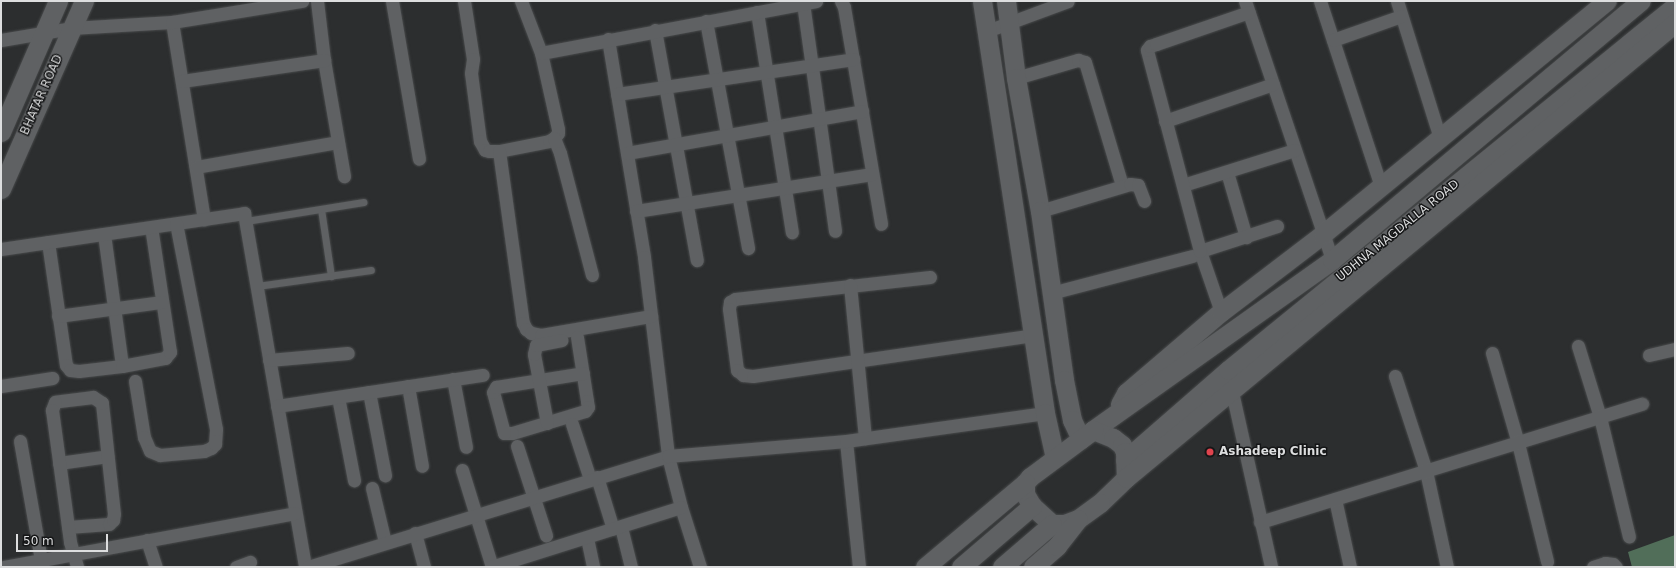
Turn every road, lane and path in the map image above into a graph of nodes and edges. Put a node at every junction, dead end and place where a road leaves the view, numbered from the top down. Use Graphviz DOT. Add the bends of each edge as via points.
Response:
graph roads {
  1 [pos="58,1"];
  2 [pos="84,1"];
  3 [pos="302,1"];
  4 [pos="317,1"];
  5 [pos="392,1"];
  6 [pos="464,1"];
  7 [pos="521,1"];
  8 [pos="841,1"];
  9 [pos="982,1"];
  10 [pos="1006,1"];
  11 [pos="1068,1"];
  12 [pos="1320,1"];
  13 [pos="1397,1"];
  14 [pos="1607,1"];
  15 [pos="1640,1"];
  16 [pos="810,2"];
  17 [pos="1675,6"];
  18 [pos="1247,7"];
  19 [pos="757,12"];
  20 [pos="1401,16"];
  21 [pos="706,21"];
  22 [pos="172,22"];
  23 [pos="1009,23"];
  24 [pos="1675,23"];
  25 [pos="71,28"];
  26 [pos="655,30"];
  27 [pos="987,32"];
  28 [pos="43,33"];
  29 [pos="608,39"];
  30 [pos="1,40"];
  31 [pos="1333,40"];
  32 [pos="541,53"];
  33 [pos="853,59"];
  34 [pos="324,60"];
  35 [pos="812,65"];
  36 [pos="766,71"];
  37 [pos="1016,78"];
  38 [pos="716,79"];
  39 [pos="182,81"];
  40 [pos="1273,84"];
  41 [pos="665,86"];
  42 [pos="617,94"];
  43 [pos="862,112"];
  44 [pos="819,119"];
  45 [pos="1166,121"];
  46 [pos="775,126"];
  47 [pos="1,132"];
  48 [pos="727,135"];
  49 [pos="554,138"];
  50 [pos="1440,138"];
  51 [pos="338,142"];
  52 [pos="676,144"];
  53 [pos="1295,150"];
  54 [pos="500,151"];
  55 [pos="627,153"];
  56 [pos="419,160"];
  57 [pos="196,167"];
  58 [pos="1227,172"];
  59 [pos="872,174"];
  60 [pos="344,176"];
  61 [pos="828,180"];
  62 [pos="1122,185"];
  63 [pos="1183,185"];
  64 [pos="1381,186"];
  65 [pos="785,187"];
  66 [pos="1,189"];
  67 [pos="738,195"];
  68 [pos="1144,201"];
  69 [pos="363,202"];
  70 [pos="686,203"];
  71 [pos="321,208"];
  72 [pos="636,211"];
  73 [pos="1040,211"];
  74 [pos="204,219"];
  75 [pos="246,220"];
  76 [pos="176,224"];
  77 [pos="881,224"];
  78 [pos="1277,226"];
  79 [pos="151,227"];
  80 [pos="835,231"];
  81 [pos="792,232"];
  82 [pos="104,234"];
  83 [pos="1323,234"];
  84 [pos="1246,237"];
  85 [pos="48,242"];
  86 [pos="748,248"];
  87 [pos="1,249"];
  88 [pos="1196,254"];
  89 [pos="697,260"];
  90 [pos="1332,260"];
  91 [pos="371,270"];
  92 [pos="592,275"];
  93 [pos="331,276"];
  94 [pos="930,276"];
  95 [pos="257,286"];
  96 [pos="850,286"];
  97 [pos="1051,293"];
  98 [pos="162,302"];
  99 [pos="114,309"];
  100 [pos="1221,312"];
  101 [pos="58,316"];
  102 [pos="652,319"];
  103 [pos="1033,335"];
  104 [pos="577,337"];
  105 [pos="1578,346"];
  106 [pos="1675,349"];
  107 [pos="348,353"];
  108 [pos="1492,353"];
  109 [pos="1649,356"];
  110 [pos="269,360"];
  111 [pos="856,361"];
  112 [pos="122,366"];
  113 [pos="1228,370"];
  114 [pos="583,373"];
  115 [pos="484,375"];
  116 [pos="1395,376"];
  117 [pos="52,378"];
  118 [pos="454,379"];
  119 [pos="539,380"];
  120 [pos="136,381"];
  121 [pos="1,386"];
  122 [pos="408,386"];
  123 [pos="1232,391"];
  124 [pos="369,392"];
  125 [pos="338,397"];
  126 [pos="1642,404"];
  127 [pos="277,406"];
  128 [pos="1045,414"];
  129 [pos="1114,416"];
  130 [pos="1600,417"];
  131 [pos="547,423"];
  132 [pos="572,424"];
  133 [pos="1087,434"];
  134 [pos="865,438"];
  135 [pos="20,441"];
  136 [pos="846,441"];
  137 [pos="1518,443"];
  138 [pos="517,446"];
  139 [pos="466,447"];
  140 [pos="108,456"];
  141 [pos="668,456"];
  142 [pos="1055,458"];
  143 [pos="59,463"];
  144 [pos="422,466"];
  145 [pos="1125,469"];
  146 [pos="462,470"];
  147 [pos="1426,471"];
  148 [pos="385,475"];
  149 [pos="593,478"];
  150 [pos="354,480"];
  151 [pos="1025,483"];
  152 [pos="372,488"];
  153 [pos="534,496"];
  154 [pos="1335,499"];
  155 [pos="1032,506"];
  156 [pos="681,507"];
  157 [pos="295,513"];
  158 [pos="477,515"];
  159 [pos="1078,519"];
  160 [pos="1260,522"];
  161 [pos="1052,524"];
  162 [pos="68,527"];
  163 [pos="617,528"];
  164 [pos="415,533"];
  165 [pos="546,535"];
  166 [pos="1629,537"];
  167 [pos="587,538"];
  168 [pos="147,540"];
  169 [pos="385,542"];
  170 [pos="73,554"];
  171 [pos="41,560"];
  172 [pos="1547,561"];
  173 [pos="250,562"];
  174 [pos="513,564"];
  175 [pos="4,567"];
  176 [pos="77,567"];
  177 [pos="156,567"];
  178 [pos="236,567"];
  179 [pos="305,567"];
  180 [pos="308,567"];
  181 [pos="424,567"];
  182 [pos="492,567"];
  183 [pos="593,567"];
  184 [pos="631,567"];
  185 [pos="700,567"];
  186 [pos="859,567"];
  187 [pos="925,567"];
  188 [pos="961,567"];
  189 [pos="1002,567"];
  190 [pos="1033,567"];
  191 [pos="1271,567"];
  192 [pos="1350,567"];
  193 [pos="1447,567"];
  194 [pos="1593,567"];
  195 [pos="1616,567"];
  1 -- 28 [label="street"];
  2 -- 25 [label="street, BHATAR ROAD"];
  3 -- 22 [label="street"];
  4 -- 34 [label="street"];
  5 -- 56 [label="street"];
  6 -- 54 [label="street" via="473,59 471,73 480,141 485,150"];
  7 -- 32 [label="street"];
  8 -- 33 [label="street"];
  9 -- 27 [label="street"];
  10 -- 23 [label="street"];
  11 -- 23 [label="street"];
  12 -- 31 [label="street"];
  13 -- 20 [label="street"];
  14 -- 50 [label="street"];
  15 -- 90 [label="street"];
  16 -- 19 [label="street"];
  16 -- 35 [label="street"];
  17 -- 113 [label="street, UDHNA MAGDALLA ROAD"];
  18 -- 40 [label="street"];
  18 -- 45 [label="street" via="1150,46 1147,50"];
  19 -- 21 [label="street"];
  19 -- 36 [label="street"];
  20 -- 31 [label="street"];
  20 -- 50 [label="street"];
  21 -- 26 [label="street"];
  21 -- 38 [label="street"];
  22 -- 25 [label="street"];
  22 -- 39 [label="street"];
  23 -- 27 [label="street"];
  23 -- 37 [label="street"];
  24 -- 123 [label="street"];
  25 -- 28 [label="street"];
  25 -- 66 [label="street, BHATAR ROAD"];
  26 -- 29 [label="street"];
  26 -- 41 [label="street"];
  27 -- 103 [label="street"];
  28 -- 30 [label="street"];
  28 -- 47 [label="street"];
  29 -- 32 [label="street"];
  29 -- 42 [label="street"];
  31 -- 64 [label="street"];
  32 -- 49 [label="street" via="558,129"];
  33 -- 35 [label="street"];
  33 -- 43 [label="street"];
  34 -- 39 [label="street"];
  34 -- 51 [label="street"];
  35 -- 36 [label="street"];
  35 -- 44 [label="street"];
  36 -- 38 [label="street"];
  36 -- 46 [label="street"];
  37 -- 62 [label="street" via="1078,60 1085,62"];
  37 -- 73 [label="street"];
  38 -- 41 [label="street"];
  38 -- 48 [label="street"];
  39 -- 57 [label="street"];
  40 -- 45 [label="street"];
  40 -- 53 [label="street"];
  41 -- 42 [label="street"];
  41 -- 52 [label="street"];
  42 -- 55 [label="street"];
  43 -- 44 [label="street"];
  43 -- 59 [label="street"];
  44 -- 46 [label="street"];
  44 -- 61 [label="street"];
  45 -- 63 [label="street"];
  46 -- 48 [label="street"];
  46 -- 65 [label="street"];
  48 -- 52 [label="street"];
  48 -- 67 [label="street"];
  49 -- 54 [label="street"];
  49 -- 92 [label="street"];
  50 -- 64 [label="street"];
  51 -- 57 [label="street"];
  51 -- 60 [label="street"];
  52 -- 55 [label="street"];
  52 -- 70 [label="street"];
  53 -- 58 [label="street"];
  53 -- 83 [label="street"];
  54 -- 102 [label="street" via="526,329 531,333 541,334"];
  55 -- 72 [label="street"];
  57 -- 74 [label="street"];
  58 -- 63 [label="street"];
  58 -- 84 [label="street"];
  59 -- 61 [label="street"];
  59 -- 77 [label="street"];
  61 -- 65 [label="street"];
  61 -- 80 [label="street"];
  62 -- 68 [label="street" via="1138,185"];
  62 -- 73 [label="street"];
  63 -- 88 [label="street"];
  64 -- 83 [label="street"];
  65 -- 67 [label="street"];
  65 -- 81 [label="street"];
  67 -- 70 [label="street"];
  67 -- 86 [label="street"];
  69 -- 71 [label="lane"];
  70 -- 72 [label="street"];
  70 -- 89 [label="street"];
  71 -- 75 [label="lane"];
  71 -- 93 [label="lane"];
  72 -- 102 [label="street"];
  73 -- 97 [label="street"];
  74 -- 75 [label="street" via="244,213"];
  74 -- 76 [label="street"];
  75 -- 95 [label="street"];
  76 -- 79 [label="street"];
  76 -- 120 [label="street" via="216,429 215,444 204,450 160,455 150,451 144,437"];
  78 -- 84 [label="street"];
  79 -- 82 [label="street"];
  79 -- 98 [label="street"];
  82 -- 85 [label="street"];
  82 -- 99 [label="street"];
  83 -- 90 [label="street"];
  83 -- 100 [label="street"];
  84 -- 88 [label="street"];
  85 -- 87 [label="street"];
  85 -- 101 [label="street"];
  88 -- 97 [label="street"];
  88 -- 100 [label="street"];
  90 -- 129 [label="street"];
  91 -- 93 [label="lane"];
  93 -- 95 [label="lane"];
  94 -- 96 [label="street"];
  95 -- 110 [label="street"];
  96 -- 111 [label="street"];
  96 -- 111 [label="street" via="735,299 730,302 729,309 735,363 737,370 743,375 753,376"];
  97 -- 133 [label="street" via="1072,420"];
  98 -- 99 [label="street"];
  98 -- 112 [label="street" via="170,352 165,358"];
  99 -- 101 [label="street"];
  99 -- 112 [label="street"];
  100 -- 129 [label="street" via="1126,392"];
  101 -- 112 [label="street" via="63,352 70,370"];
  102 -- 104 [label="street"];
  102 -- 141 [label="street"];
  103 -- 111 [label="street"];
  103 -- 128 [label="street"];
  104 -- 114 [label="street"];
  104 -- 119 [label="street" via="536,345 534,354"];
  105 -- 130 [label="street"];
  106 -- 109 [label="street"];
  107 -- 110 [label="street"];
  108 -- 137 [label="street"];
  110 -- 127 [label="street"];
  111 -- 134 [label="street"];
  113 -- 123 [label="street"];
  113 -- 145 [label="street, UDHNA MAGDALLA ROAD"];
  114 -- 119 [label="street"];
  114 -- 131 [label="street" via="588,407 585,411"];
  115 -- 118 [label="street"];
  116 -- 147 [label="street"];
  117 -- 121 [label="street"];
  118 -- 122 [label="street"];
  118 -- 139 [label="street"];
  119 -- 131 [label="street"];
  119 -- 131 [label="street" via="496,387 493,392 504,433"];
  122 -- 124 [label="street"];
  122 -- 144 [label="street"];
  123 -- 145 [label="street"];
  123 -- 160 [label="street"];
  124 -- 125 [label="street"];
  124 -- 148 [label="street"];
  125 -- 127 [label="street"];
  125 -- 150 [label="street"];
  126 -- 130 [label="street"];
  127 -- 157 [label="street"];
  128 -- 134 [label="street"];
  128 -- 142 [label="street"];
  129 -- 133 [label="street"];
  130 -- 137 [label="street"];
  130 -- 166 [label="street"];
  132 -- 149 [label="street"];
  133 -- 142 [label="street"];
  133 -- 145 [label="street" via="1113,438 1122,445 1125,452"];
  134 -- 136 [label="street"];
  135 -- 171 [label="street"];
  136 -- 141 [label="street"];
  136 -- 186 [label="street"];
  137 -- 147 [label="street"];
  137 -- 172 [label="street"];
  138 -- 153 [label="street"];
  140 -- 143 [label="street"];
  140 -- 143 [label="street" via="102,403 94,397 54,402 52,410"];
  140 -- 162 [label="street" via="113,520 109,524"];
  141 -- 149 [label="street"];
  141 -- 156 [label="street"];
  142 -- 151 [label="street"];
  143 -- 162 [label="street"];
  145 -- 159 [label="street" via="1100,503"];
  146 -- 158 [label="street"];
  147 -- 154 [label="street"];
  147 -- 193 [label="street"];
  149 -- 153 [label="street"];
  149 -- 163 [label="street"];
  151 -- 155 [label="street" via="1025,494"];
  151 -- 187 [label="street"];
  152 -- 169 [label="street"];
  153 -- 158 [label="street"];
  153 -- 165 [label="street"];
  154 -- 160 [label="street"];
  154 -- 192 [label="street"];
  155 -- 161 [label="street"];
  155 -- 188 [label="street"];
  156 -- 163 [label="street"];
  156 -- 185 [label="street"];
  157 -- 168 [label="street"];
  157 -- 179 [label="street"];
  158 -- 164 [label="street"];
  158 -- 182 [label="street"];
  159 -- 161 [label="street" via="1064,524"];
  159 -- 190 [label="street" via="1057,546"];
  160 -- 191 [label="street"];
  161 -- 189 [label="street"];
  162 -- 170 [label="street"];
  163 -- 167 [label="street"];
  163 -- 184 [label="street"];
  164 -- 169 [label="street"];
  164 -- 181 [label="street"];
  167 -- 174 [label="street"];
  167 -- 183 [label="street"];
  168 -- 170 [label="street"];
  168 -- 177 [label="street"];
  169 -- 180 [label="street"];
  170 -- 171 [label="street"];
  170 -- 176 [label="street"];
  171 -- 175 [label="street"];
  173 -- 178 [label="street"];
  174 -- 182 [label="street"];
  194 -- 195 [label="street" via="1606,563"];
}
